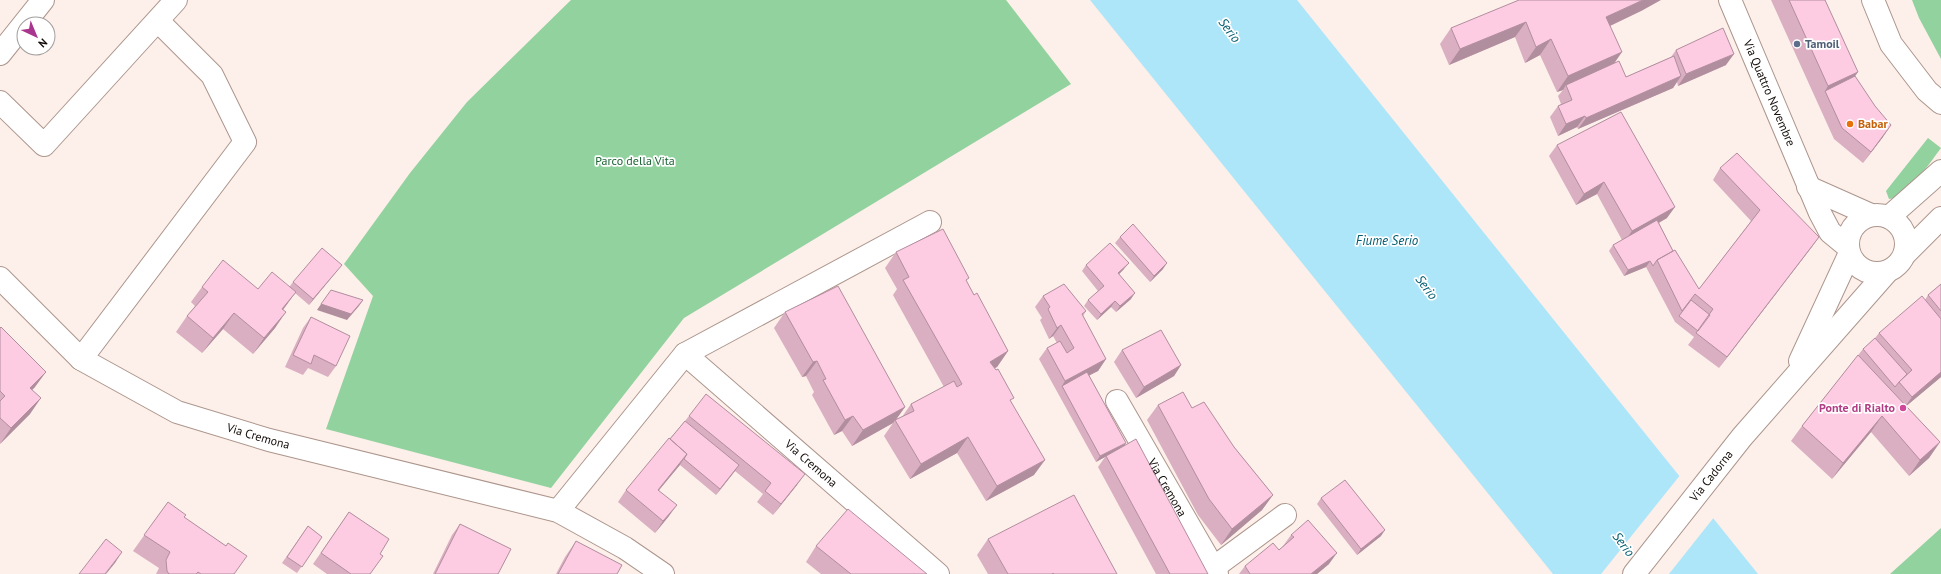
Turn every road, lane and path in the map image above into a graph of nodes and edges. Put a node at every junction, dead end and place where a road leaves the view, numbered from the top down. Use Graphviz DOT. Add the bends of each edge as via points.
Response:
graph roads {
  1 [pos="43,0"];
  2 [pos="176,0"];
  3 [pos="1730,0"];
  4 [pos="1873,0"];
  5 [pos="158,21"];
  6 [pos="0,54"];
  7 [pos="0,102"];
  8 [pos="1941,103"];
  9 [pos="1941,171"];
  10 [pos="1808,187"];
  11 [pos="1880,216"];
  12 [pos="1941,218"];
  13 [pos="930,222"];
  14 [pos="1848,250"];
  15 [pos="1905,254"];
  16 [pos="1886,273"];
  17 [pos="0,278"];
  18 [pos="685,354"];
  19 [pos="82,359"];
  20 [pos="1792,380"];
  21 [pos="1117,402"];
  22 [pos="558,512"];
  23 [pos="1285,514"];
  24 [pos="1215,571"];
  25 [pos="658,572"];
  26 [pos="938,574"];
  27 [pos="1634,574"];
  1 -- 6 [label="street"];
  2 -- 5 [label="street"];
  3 -- 10 [label="street, Via Quattro Novembre"];
  4 -- 8 [label="street" via="1891,44 1927,91"];
  5 -- 7 [label="street" via="44,145"];
  5 -- 19 [label="street" via="212,75 246,142"];
  9 -- 11 [label="street"];
  10 -- 11 [label="street"];
  10 -- 14 [label="street, Via Quattro Novembre" via="1830,232"];
  11 -- 14 [label="street" via="1856,223 1848,238"];
  11 -- 15 [label="street" via="1902,228 1905,236"];
  12 -- 15 [label="street"];
  13 -- 18 [label="street"];
  14 -- 16 [label="street" via="1860,268 1868,273"];
  14 -- 20 [label="street, Via Cadorna"];
  15 -- 16 [label="street" via="1901,262"];
  16 -- 20 [label="street, Via Cadorna"];
  17 -- 19 [label="street, Via Cremona"];
  18 -- 22 [label="street"];
  18 -- 26 [label="street, Via Cremona"];
  19 -- 22 [label="street, Via Cremona" via="177,412 269,440"];
  20 -- 27 [label="street, Via Cadorna" via="1742,437"];
  21 -- 24 [label="street, Via Cremona"];
  22 -- 25 [label="street, Via Cremona" via="625,548"];
  23 -- 24 [label="street"];
}
